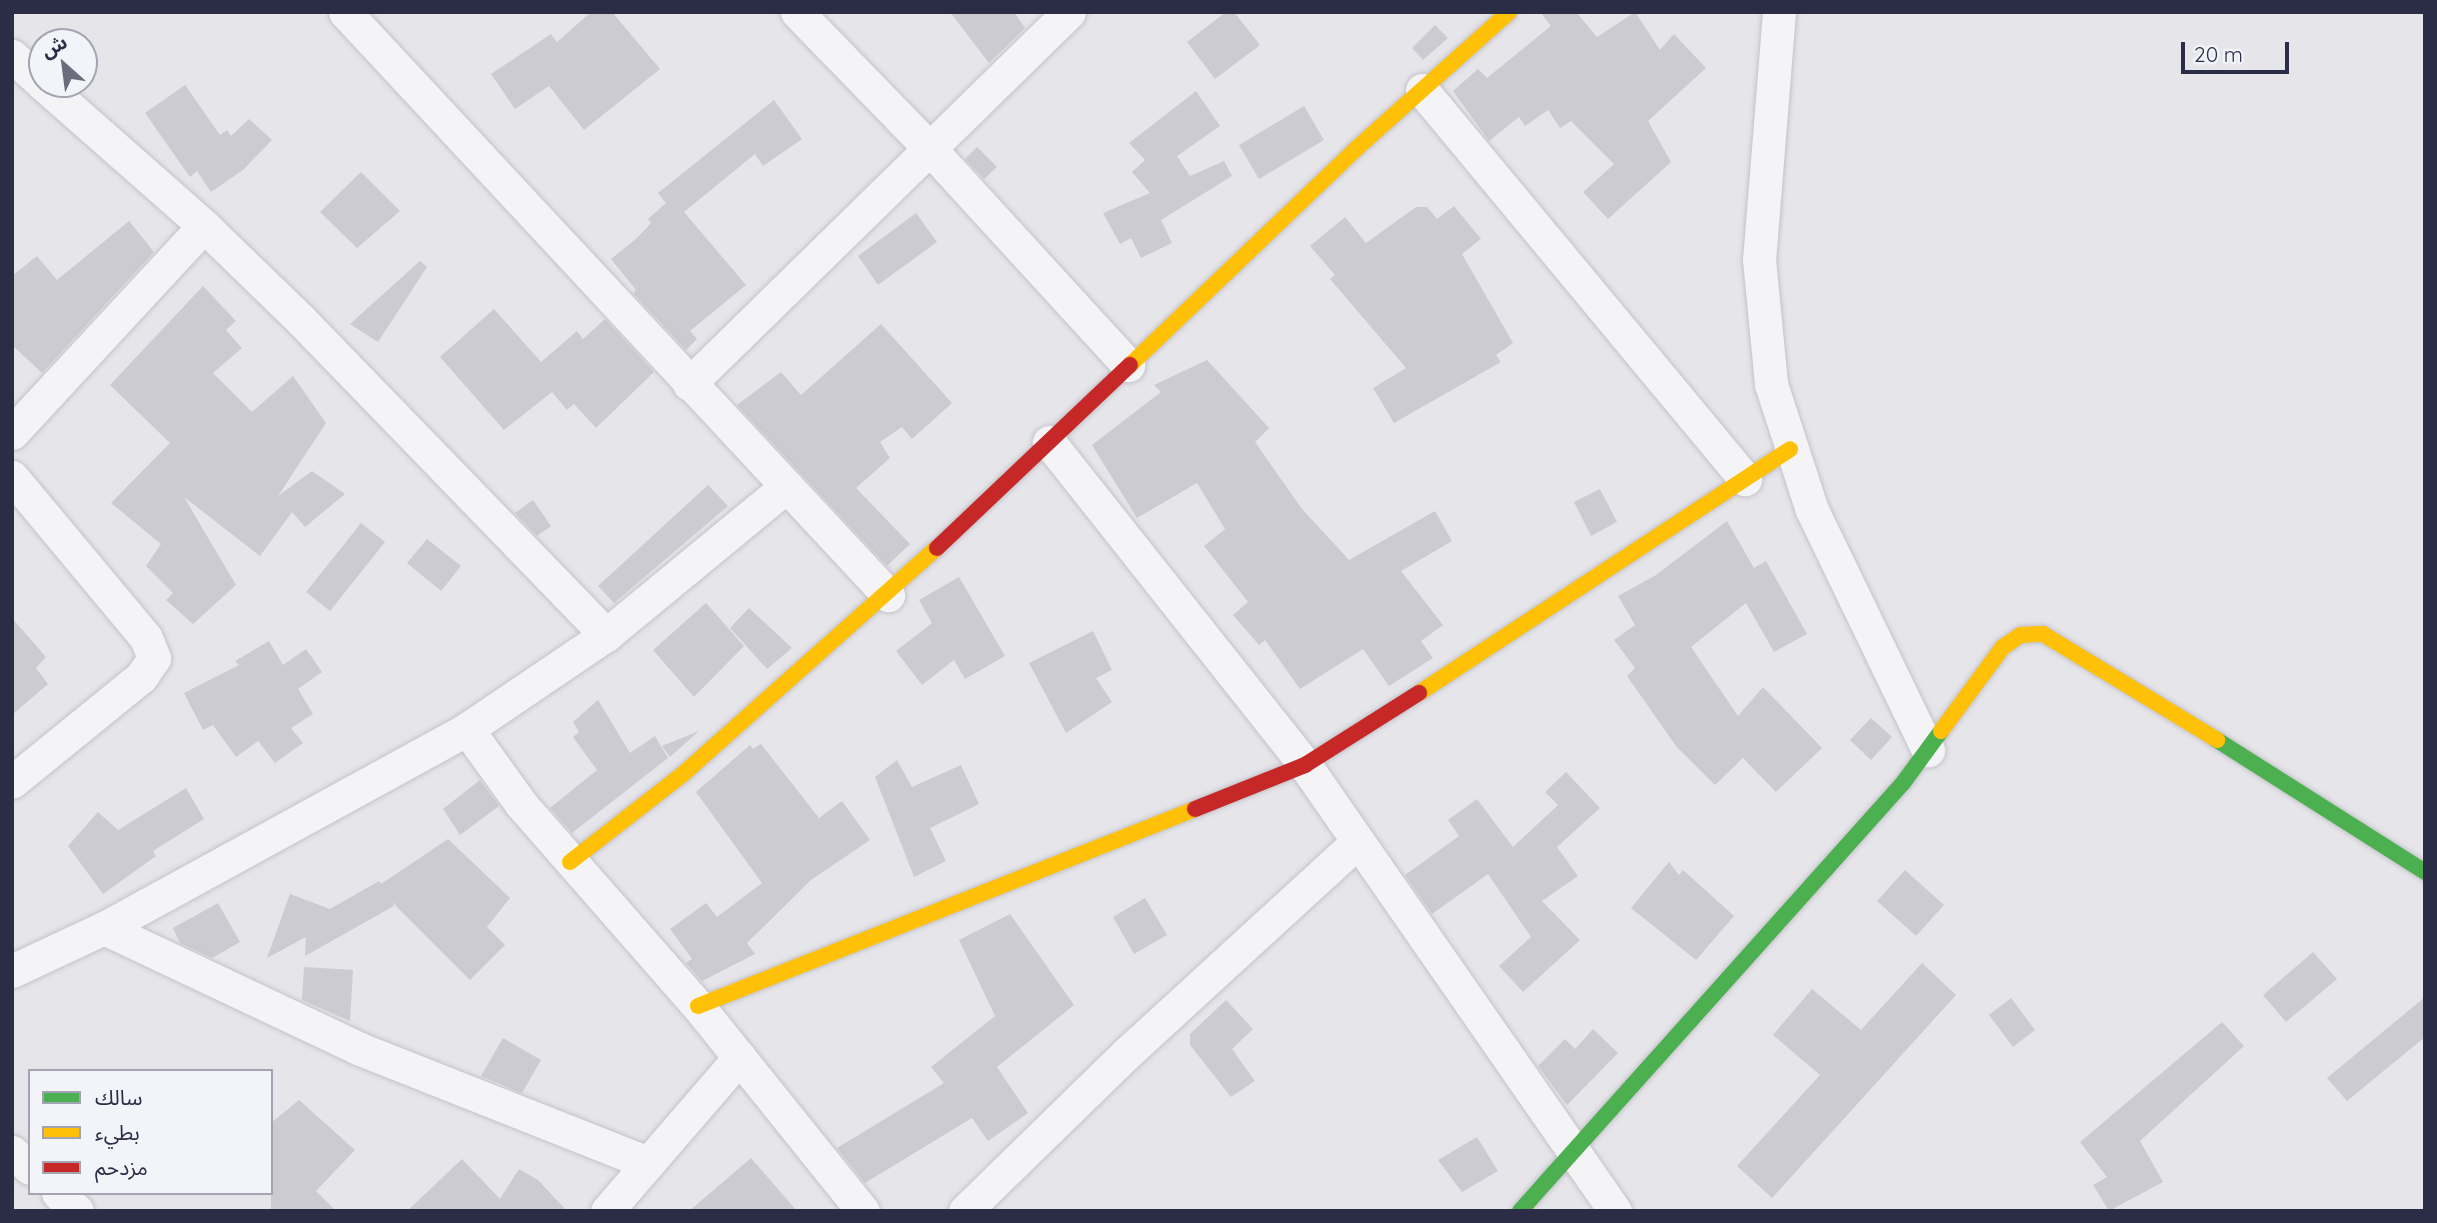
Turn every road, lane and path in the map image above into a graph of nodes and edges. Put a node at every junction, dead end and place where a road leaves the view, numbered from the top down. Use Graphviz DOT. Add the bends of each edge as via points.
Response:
graph roads {
  1 [pos="345,12"];
  2 [pos="797,12"];
  3 [pos="1069,12"];
  4 [pos="1779,12"];
  5 [pos="1495,16"];
  6 [pos="12,57"];
  7 [pos="28,70"];
  8 [pos="1422,90"];
  9 [pos="60,98"];
  10 [pos="932,150"];
  11 [pos="204,226"];
  12 [pos="1128,365"];
  13 [pos="689,384"];
  14 [pos="12,433"];
  15 [pos="1049,442"];
  16 [pos="1790,449"];
  17 [pos="12,477"];
  18 [pos="1745,479"];
  19 [pos="787,486"];
  20 [pos="888,595"];
  21 [pos="606,635"];
  22 [pos="467,729"];
  23 [pos="1928,750"];
  24 [pos="1305,765"];
  25 [pos="12,782"];
  26 [pos="1357,842"];
  27 [pos="570,862"];
  28 [pos="2425,872"];
  29 [pos="104,929"];
  30 [pos="12,971"];
  31 [pos="698,1006"];
  32 [pos="740,1057"];
  33 [pos="12,1152"];
  34 [pos="1574,1152"];
  35 [pos="649,1163"];
  36 [pos="28,1166"];
  37 [pos="60,1195"];
  38 [pos="77,1211"];
  39 [pos="607,1211"];
  40 [pos="863,1211"];
  41 [pos="964,1211"];
  42 [pos="1520,1211"];
  43 [pos="1615,1211"];
  1 -- 13 [label="street"];
  2 -- 10 [label="street"];
  3 -- 10 [label="street"];
  4 -- 16 [label="street" via="1759,259 1771,384"];
  5 -- 8 [label="street"];
  6 -- 7 [label="street"];
  8 -- 12 [label="street"];
  8 -- 18 [label="street"];
  9 -- 11 [label="street"];
  10 -- 12 [label="street"];
  10 -- 13 [label="street"];
  11 -- 14 [label="street"];
  11 -- 21 [label="street"];
  12 -- 15 [label="street"];
  13 -- 19 [label="street"];
  15 -- 20 [label="street"];
  15 -- 24 [label="street"];
  16 -- 18 [label="street"];
  16 -- 23 [label="street" via="1812,510"];
  17 -- 25 [label="street" via="146,638 154,658 141,677"];
  18 -- 24 [label="street" via="1544,614"];
  19 -- 20 [label="street"];
  19 -- 21 [label="street"];
  20 -- 27 [label="street" via="683,774"];
  21 -- 22 [label="street"];
  22 -- 27 [label="street"];
  22 -- 29 [label="street"];
  23 -- 28 [label="street" via="2003,647 2021,635 2043,634 2085,656"];
  23 -- 34 [label="street"];
  24 -- 26 [label="street"];
  24 -- 31 [label="street"];
  26 -- 34 [label="street"];
  26 -- 41 [label="street" via="1126,1054"];
  27 -- 31 [label="street"];
  29 -- 30 [label="street"];
  29 -- 35 [label="street" via="360,1049"];
  31 -- 32 [label="street"];
  32 -- 35 [label="street"];
  32 -- 40 [label="street"];
  33 -- 36 [label="street"];
  34 -- 42 [label="street"];
  34 -- 43 [label="street"];
  35 -- 39 [label="street"];
  37 -- 38 [label="street"];
}
